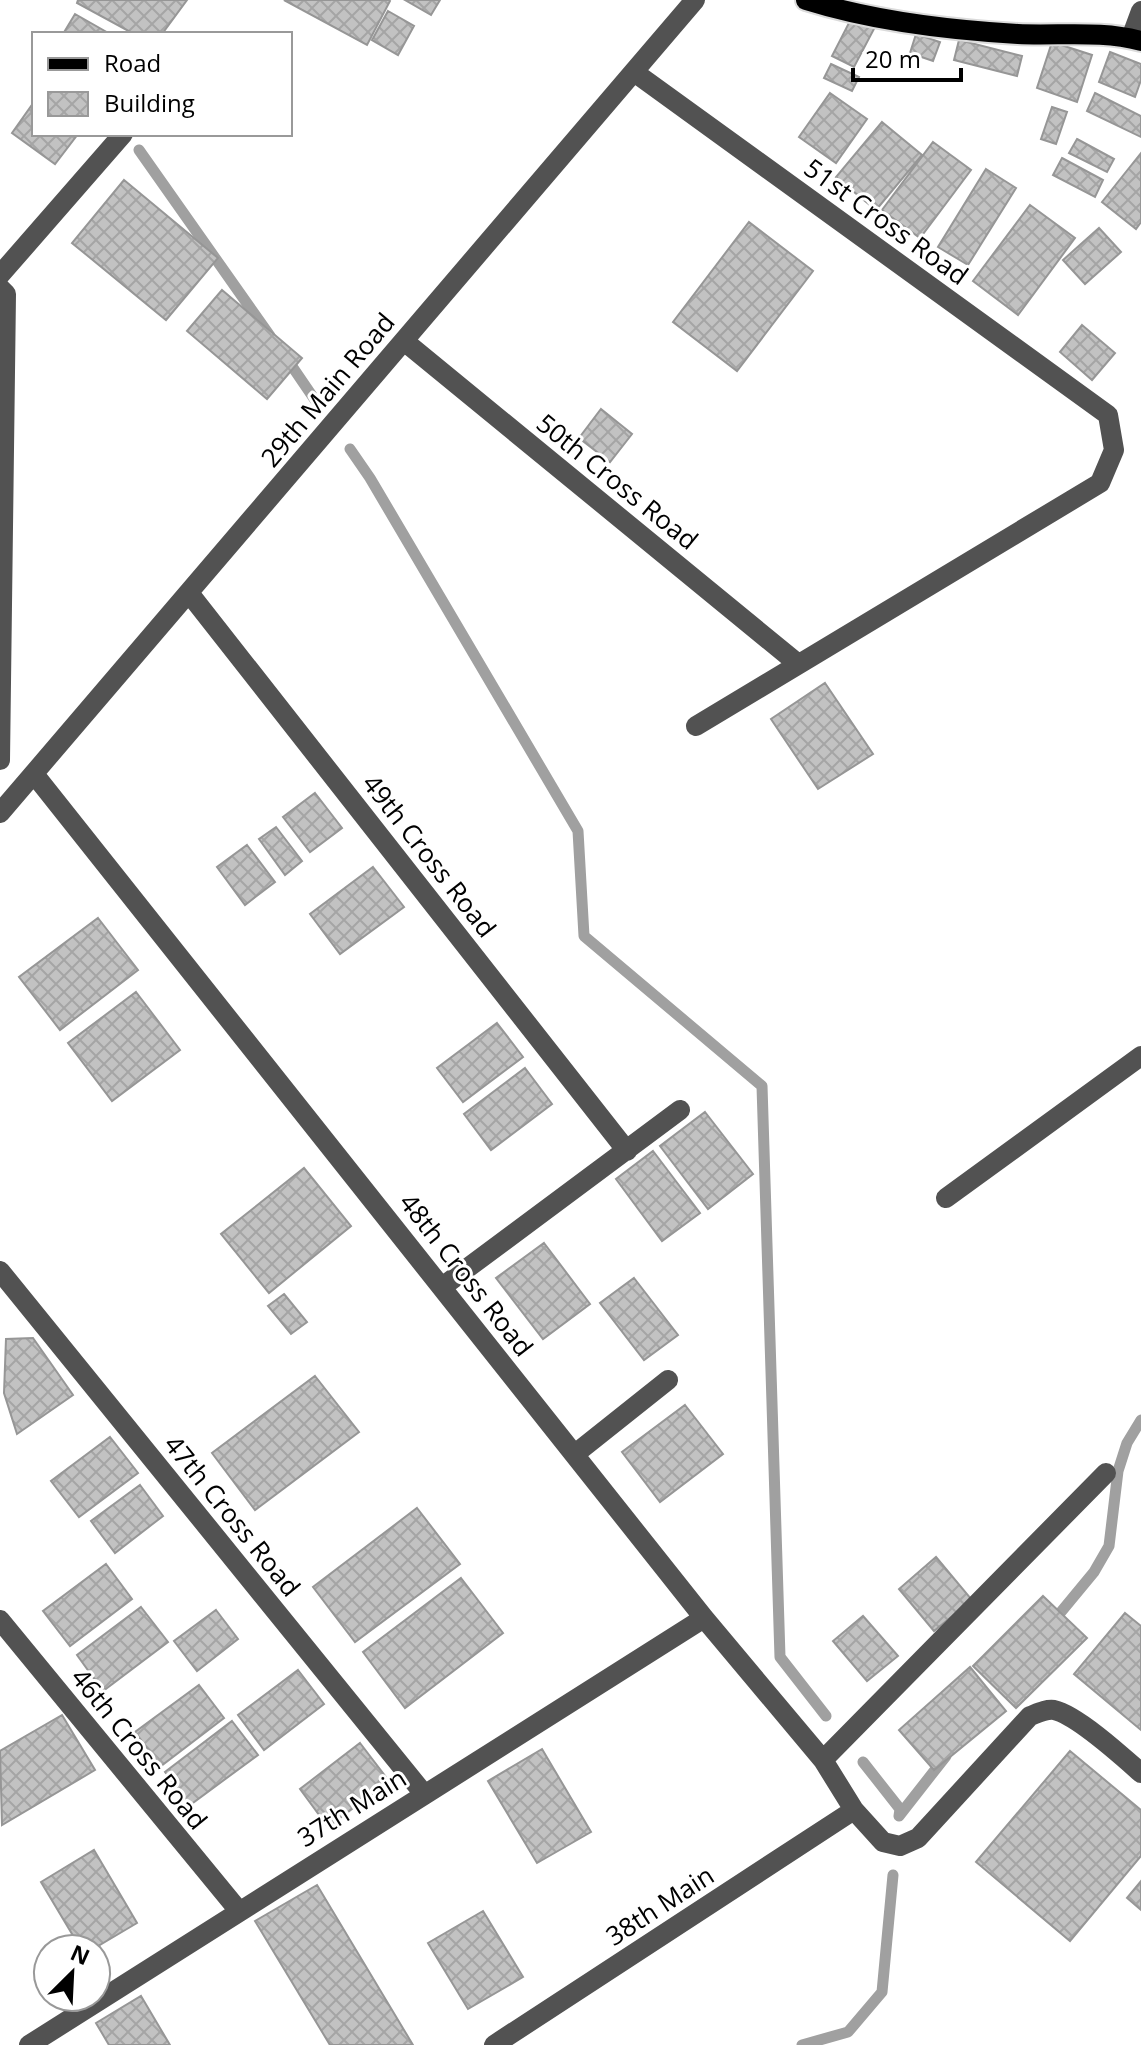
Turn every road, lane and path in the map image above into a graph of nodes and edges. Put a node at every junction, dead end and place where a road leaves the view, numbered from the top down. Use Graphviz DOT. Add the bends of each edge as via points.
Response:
graph roads {
  1 [pos="695,0"];
  2 [pos="806,0"];
  3 [pos="1141,11"];
  4 [pos="1136,40"];
  5 [pos="634,72"];
  6 [pos="121,136"];
  7 [pos="0,275"];
  8 [pos="0,288"];
  9 [pos="404,341"];
  10 [pos="189,593"];
  11 [pos="797,663"];
  12 [pos="696,726"];
  13 [pos="0,760"];
  14 [pos="34,774"];
  15 [pos="0,813"];
  16 [pos="1141,1056"];
  17 [pos="680,1110"];
  18 [pos="627,1151"];
  19 [pos="946,1198"];
  20 [pos="0,1271"];
  21 [pos="442,1287"];
  22 [pos="668,1380"];
  23 [pos="575,1454"];
  24 [pos="1106,1473"];
  25 [pos="704,1618"];
  26 [pos="0,1620"];
  27 [pos="823,1760"];
  28 [pos="1141,1773"];
  29 [pos="424,1794"];
  30 [pos="854,1810"];
  31 [pos="239,1911"];
  32 [pos="29,2045"];
  33 [pos="494,2045"];
  1 -- 5 [label="street, 29th Main Road"];
  2 -- 4 [label="main road" via="939,26"];
  3 -- 4 [label="street"];
  5 -- 9 [label="street, 29th Main Road"];
  5 -- 11 [label="street, 51st Cross Road" via="1108,415 1114,450 1100,483"];
  6 -- 7 [label="street"];
  8 -- 13 [label="street" via="6,294"];
  9 -- 10 [label="street, 29th Main Road"];
  9 -- 11 [label="street, 50th Cross Road"];
  10 -- 14 [label="street, 29th Main Road"];
  10 -- 18 [label="street, 49th Cross Road"];
  11 -- 12 [label="street"];
  14 -- 15 [label="street, 29th Main Road"];
  14 -- 21 [label="street, 48th Cross Road"];
  16 -- 19 [label="street"];
  17 -- 18 [label="street"];
  18 -- 21 [label="street"];
  20 -- 29 [label="street, 47th Cross Road"];
  21 -- 23 [label="street, 48th Cross Road"];
  22 -- 23 [label="street"];
  23 -- 25 [label="street, 48th Cross Road"];
  24 -- 27 [label="street"];
  25 -- 27 [label="street, 48th Cross Road"];
  25 -- 29 [label="street, 37th Main"];
  26 -- 31 [label="street, 46th Cross Road"];
  27 -- 30 [label="street, 48th Cross Road"];
  28 -- 30 [label="street, 48th Cross Road" via="1108,1743 1056,1710 1043,1711 1030,1716 918,1838 900,1846 883,1842"];
  29 -- 31 [label="street, 37th Main"];
  30 -- 33 [label="street, 38th Main"];
  31 -- 32 [label="street, 37th Main"];
}
